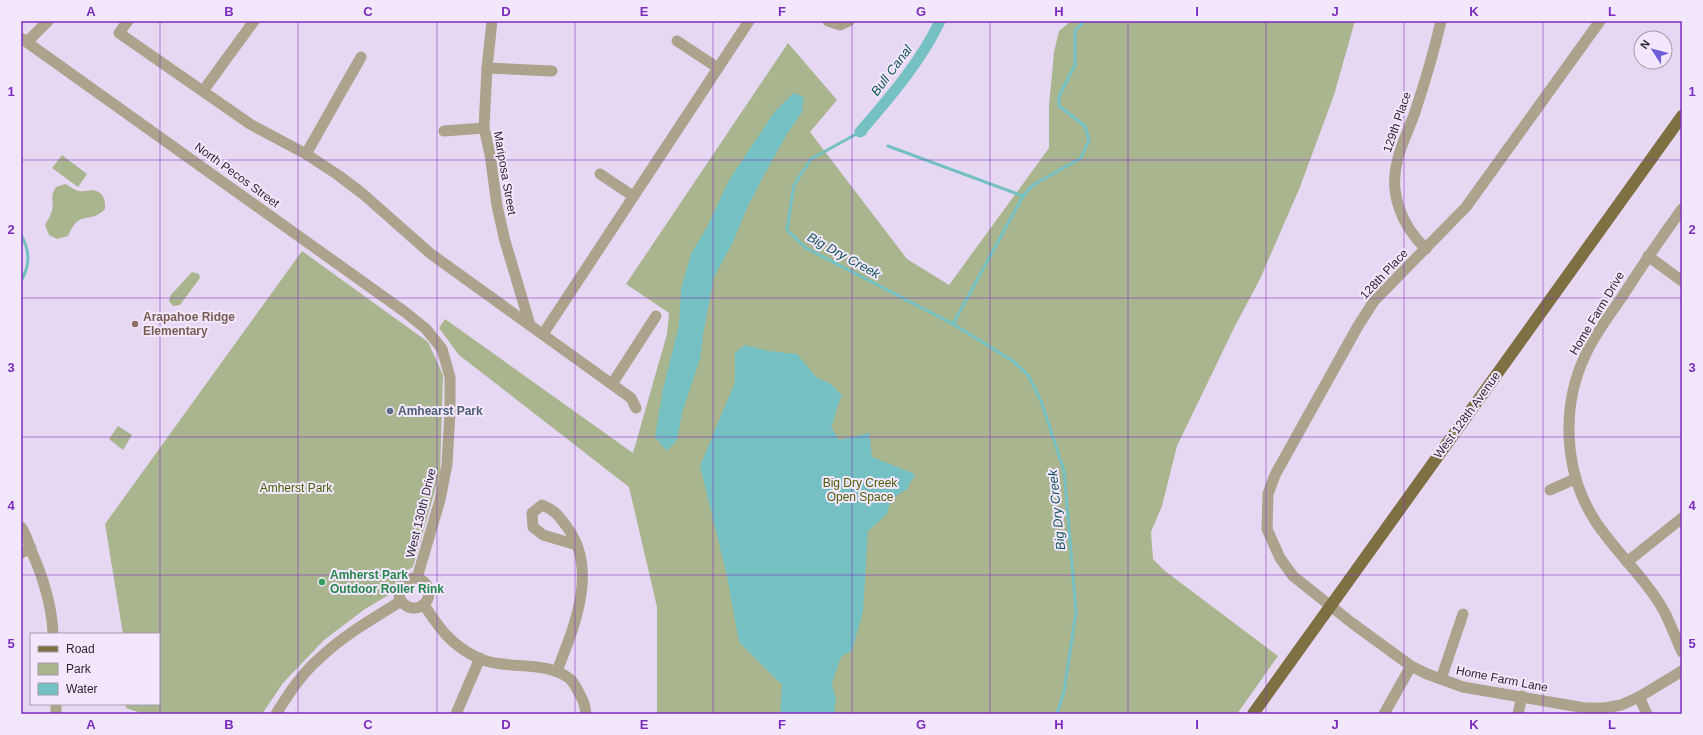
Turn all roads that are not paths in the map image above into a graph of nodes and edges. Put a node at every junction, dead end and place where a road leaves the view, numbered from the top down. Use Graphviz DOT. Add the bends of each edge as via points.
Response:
graph roads {
  1 [pos="48,21"];
  2 [pos="128,21"];
  3 [pos="254,21"];
  4 [pos="492,21"];
  5 [pos="749,21"];
  6 [pos="828,21"];
  7 [pos="849,21"];
  8 [pos="1441,21"];
  9 [pos="1600,21"];
  10 [pos="24,40"];
  11 [pos="677,41"];
  12 [pos="361,58"];
  13 [pos="487,68"];
  14 [pos="718,68"];
  15 [pos="552,71"];
  16 [pos="203,91"];
  17 [pos="1682,116"];
  18 [pos="484,128"];
  19 [pos="444,131"];
  20 [pos="306,154"];
  21 [pos="600,174"];
  22 [pos="633,196"];
  23 [pos="1682,209"];
  24 [pos="1426,249"];
  25 [pos="1648,256"];
  26 [pos="1682,281"];
  27 [pos="656,316"];
  28 [pos="530,325"];
  29 [pos="543,334"];
  30 [pos="434,338"];
  31 [pos="612,384"];
  32 [pos="636,408"];
  33 [pos="1575,480"];
  34 [pos="1550,490"];
  35 [pos="1682,518"];
  36 [pos="21,527"];
  37 [pos="576,545"];
  38 [pos="26,551"];
  39 [pos="1627,562"];
  40 [pos="417,578"];
  41 [pos="401,601"];
  42 [pos="424,605"];
  43 [pos="1330,606"];
  44 [pos="1463,614"];
  45 [pos="52,633"];
  46 [pos="1682,652"];
  47 [pos="480,658"];
  48 [pos="1411,666"];
  49 [pos="557,671"];
  50 [pos="1682,671"];
  51 [pos="1441,679"];
  52 [pos="1522,696"];
  53 [pos="1640,697"];
  54 [pos="276,714"];
  55 [pos="456,714"];
  56 [pos="586,714"];
  57 [pos="1253,714"];
  58 [pos="1384,714"];
  59 [pos="1518,714"];
  60 [pos="1647,714"];
  1 -- 10 [label="street"];
  2 -- 16 [label="street" via="119,33"];
  3 -- 16 [label="street"];
  4 -- 13 [label="street, Mariposa Street"];
  5 -- 14 [label="street"];
  6 -- 7 [label="street" via="840,25"];
  8 -- 24 [label="street, 129th Place" via="1412,123 1398,158 1394,181 1396,200 1403,221"];
  9 -- 24 [label="street, 128th Place" via="1466,207"];
  10 -- 30 [label="street, North Pecos Street" via="411,316"];
  11 -- 14 [label="street"];
  12 -- 20 [label="street"];
  13 -- 15 [label="street"];
  13 -- 18 [label="street, Mariposa Street"];
  14 -- 22 [label="street"];
  16 -- 20 [label="street" via="250,124"];
  17 -- 43 [label="main road, West 128th Avenue"];
  18 -- 19 [label="street"];
  18 -- 28 [label="street, Mariposa Street" via="505,241"];
  20 -- 28 [label="street" via="363,194 430,254"];
  21 -- 22 [label="street"];
  22 -- 29 [label="street"];
  23 -- 25 [label="street, Home Farm Drive"];
  24 -- 43 [label="street, 128th Place" via="1374,301 1284,457 1268,494 1267,529 1280,558 1293,576"];
  25 -- 26 [label="street"];
  25 -- 33 [label="street, Home Farm Drive" via="1590,346 1573,389 1569,423"];
  27 -- 31 [label="street"];
  28 -- 29 [label="street"];
  29 -- 31 [label="street"];
  30 -- 40 [label="street, West 130th Drive" via="445,356 450,377 447,464"];
  31 -- 32 [label="street" via="631,398"];
  33 -- 34 [label="street"];
  33 -- 39 [label="street, Home Farm Drive" via="1593,518"];
  35 -- 39 [label="street"];
  36 -- 38 [label="street"];
  37 -- 49 [label="street" via="584,577 574,626"];
  38 -- 45 [label="street" via="42,574"];
  39 -- 46 [label="street, Home Farm Drive" via="1665,613"];
  40 -- 41 [label="street" via="408,580 401,586"];
  40 -- 42 [label="street" via="428,587 429,597"];
  41 -- 42 [label="street" via="411,608"];
  41 -- 54 [label="street" via="321,656 293,687"];
  42 -- 47 [label="street" via="457,646"];
  43 -- 48 [label="street, Home Farm Lane"];
  43 -- 57 [label="main road, West 128th Avenue"];
  44 -- 51 [label="street"];
  47 -- 49 [label="street" via="506,665"];
  47 -- 55 [label="street"];
  48 -- 51 [label="street, Home Farm Lane"];
  48 -- 58 [label="street"];
  49 -- 56 [label="street" via="571,680 585,704"];
  50 -- 53 [label="street, Home Farm Lane"];
  51 -- 52 [label="street, Home Farm Lane" via="1463,687"];
  52 -- 53 [label="street, Home Farm Lane" via="1585,708 1621,705"];
  52 -- 59 [label="street"];
  53 -- 60 [label="street"];
}
